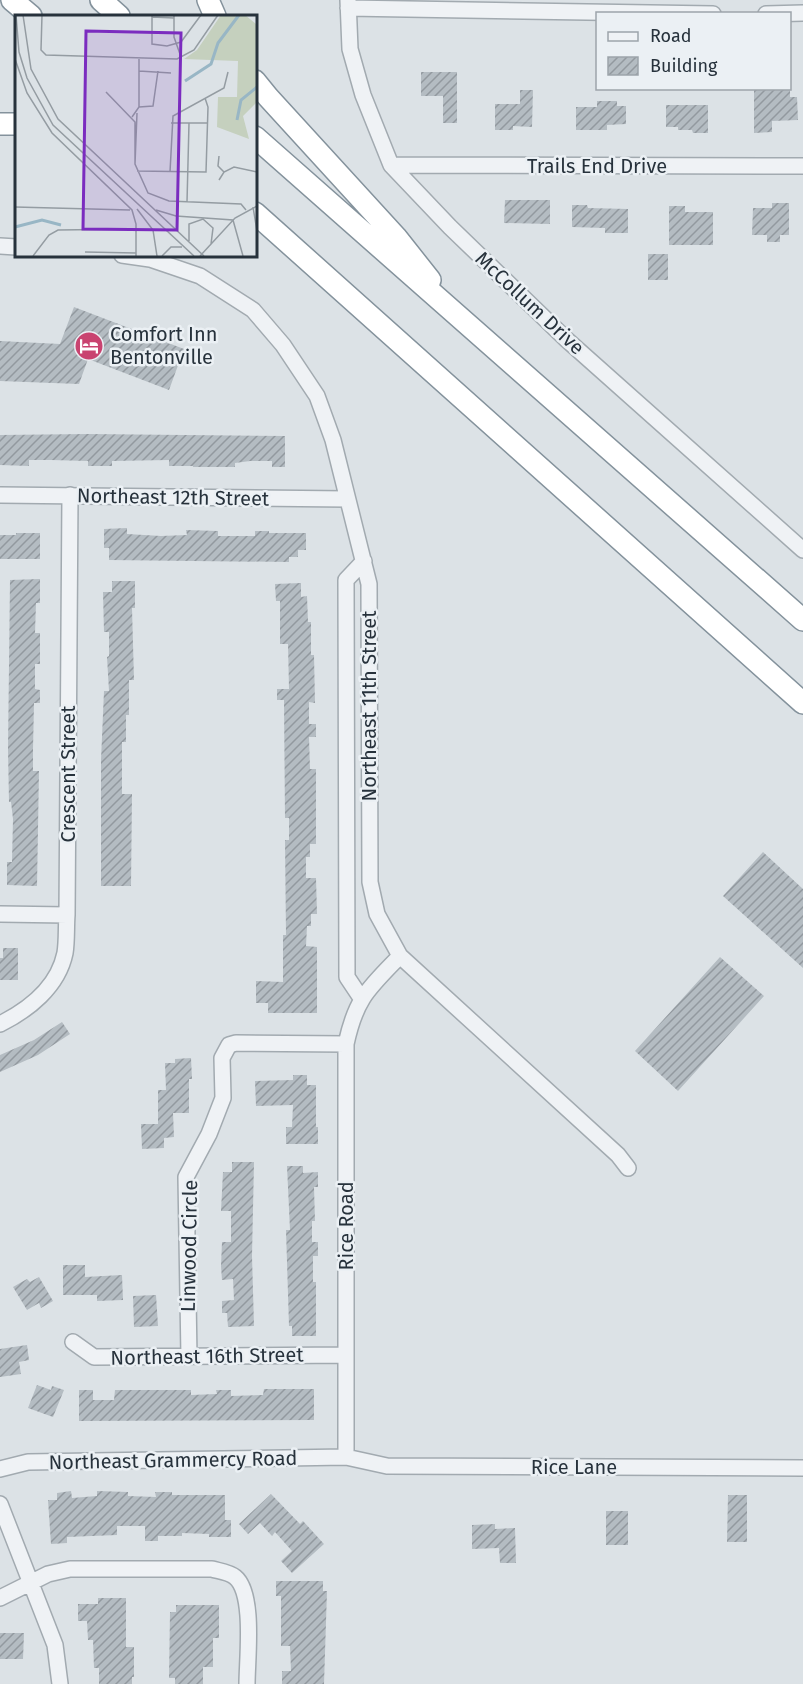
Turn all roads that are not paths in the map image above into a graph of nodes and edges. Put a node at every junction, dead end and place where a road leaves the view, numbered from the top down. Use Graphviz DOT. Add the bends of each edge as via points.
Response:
graph roads {
  1 [pos="12,0"];
  2 [pos="101,0"];
  3 [pos="208,0"];
  4 [pos="348,4"];
  5 [pos="640,12"];
  6 [pos="30,15"];
  7 [pos="118,15"];
  8 [pos="215,15"];
  9 [pos="256,82"];
  10 [pos="256,138"];
  11 [pos="391,165"];
  12 [pos="803,166"];
  13 [pos="256,214"];
  14 [pos="256,224"];
  15 [pos="0,246"];
  16 [pos="15,247"];
  17 [pos="129,256"];
  18 [pos="328,278"];
  19 [pos="466,325"];
  20 [pos="0,495"];
  21 [pos="70,495"];
  22 [pos="347,499"];
  23 [pos="803,550"];
  24 [pos="364,561"];
  25 [pos="803,620"];
  26 [pos="803,703"];
  27 [pos="0,914"];
  28 [pos="67,915"];
  29 [pos="400,956"];
  30 [pos="361,998"];
  31 [pos="0,1024"];
  32 [pos="346,1044"];
  33 [pos="628,1168"];
  34 [pos="73,1342"];
  35 [pos="346,1355"];
  36 [pos="189,1356"];
  37 [pos="346,1457"];
  38 [pos="803,1468"];
  39 [pos="0,1469"];
  40 [pos="0,1504"];
  41 [pos="30,1583"];
  42 [pos="0,1598"];
  43 [pos="60,1684"];
  44 [pos="247,1684"];
  1 -- 6 [label="highway"];
  2 -- 7 [label="highway"];
  3 -- 8 [label="highway"];
  4 -- 5 [label="street"];
  4 -- 11 [label="street, McCollum Drive" via="350,49 363,95"];
  9 -- 19 [label="highway" via="396,237"];
  10 -- 19 [label="highway"];
  11 -- 12 [label="street, Trails End Drive"];
  11 -- 23 [label="street, McCollum Drive" via="567,340"];
  13 -- 18 [label="highway"];
  14 -- 18 [label="highway"];
  15 -- 16 [label="street"];
  17 -- 22 [label="street, Northeast 11th Street" via="200,276 253,310 313,388 333,440"];
  18 -- 26 [label="highway"];
  19 -- 25 [label="highway"];
  20 -- 21 [label="street, Northeast 12th Street"];
  21 -- 22 [label="street, Northeast 12th Street"];
  21 -- 28 [label="street, Crescent Street"];
  22 -- 24 [label="street, Northeast 11th Street"];
  24 -- 29 [label="street, Northeast 11th Street" via="369,584 370,882 377,914"];
  24 -- 30 [label="street" via="346,580 347,977"];
  27 -- 28 [label="street"];
  28 -- 31 [label="street, Crescent Street" via="65,954 56,975 38,1001"];
  29 -- 30 [label="street, Rice Road"];
  29 -- 33 [label="street, Northeast 11th Street"];
  30 -- 32 [label="street, Rice Road"];
  32 -- 35 [label="street, Rice Road"];
  32 -- 36 [label="street, Linwood Circle" via="236,1043 229,1045 222,1058 223,1098 186,1177"];
  34 -- 36 [label="street, Northeast 16th Street" via="94,1357"];
  35 -- 36 [label="street, Northeast 16th Street"];
  35 -- 37 [label="street, Rice Road"];
  37 -- 38 [label="street, Rice Lane" via="387,1466"];
  37 -- 39 [label="street, Northeast Grammercy Road" via="28,1462"];
  40 -- 41 [label="street"];
  41 -- 42 [label="street"];
  41 -- 43 [label="street" via="56,1645"];
  41 -- 44 [label="street" via="70,1569 212,1569 234,1576 247,1601"];
}
